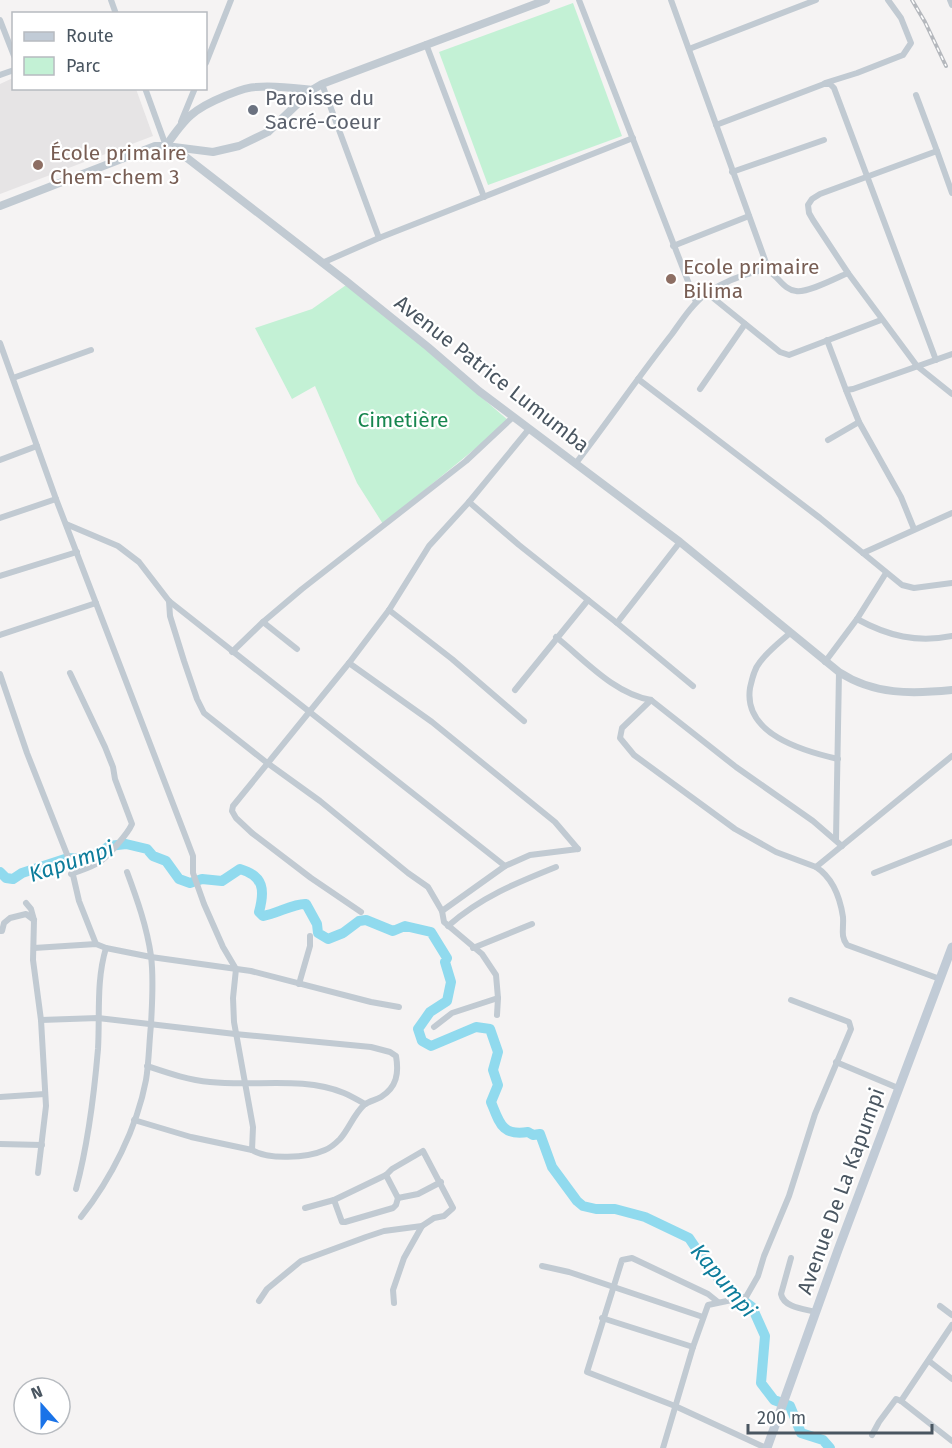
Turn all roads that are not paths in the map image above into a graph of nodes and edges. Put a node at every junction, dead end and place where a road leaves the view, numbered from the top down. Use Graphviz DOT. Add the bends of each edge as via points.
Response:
graph roads {
  1 [pos="231,0"];
  2 [pos="546,0"];
  3 [pos="579,0"];
  4 [pos="671,0"];
  5 [pos="816,0"];
  6 [pos="888,0"];
  7 [pos="950,0"];
  8 [pos="952,5"];
  9 [pos="0,20"];
  10 [pos="1,28"];
  11 [pos="426,44"];
  12 [pos="689,49"];
  13 [pos="12,52"];
  14 [pos="207,60"];
  15 [pos="322,84"];
  16 [pos="824,84"];
  17 [pos="146,90"];
  18 [pos="194,90"];
  19 [pos="312,90"];
  20 [pos="916,95"];
  21 [pos="716,125"];
  22 [pos="180,126"];
  23 [pos="633,138"];
  24 [pos="824,140"];
  25 [pos="166,146"];
  26 [pos="937,151"];
  27 [pos="732,172"];
  28 [pos="867,176"];
  29 [pos="952,193"];
  30 [pos="484,196"];
  31 [pos="0,206"];
  32 [pos="749,216"];
  33 [pos="379,238"];
  34 [pos="673,246"];
  35 [pos="322,263"];
  36 [pos="769,271"];
  37 [pos="848,273"];
  38 [pos="707,293"];
  39 [pos="696,302"];
  40 [pos="881,320"];
  41 [pos="745,324"];
  42 [pos="827,340"];
  43 [pos="0,343"];
  44 [pos="91,350"];
  45 [pos="952,354"];
  46 [pos="936,360"];
  47 [pos="917,366"];
  48 [pos="13,378"];
  49 [pos="638,380"];
  50 [pos="700,389"];
  51 [pos="846,390"];
  52 [pos="952,394"];
  53 [pos="513,417"];
  54 [pos="859,422"];
  55 [pos="529,429"];
  56 [pos="828,440"];
  57 [pos="38,446"];
  58 [pos="0,460"];
  59 [pos="576,463"];
  60 [pos="57,500"];
  61 [pos="469,502"];
  62 [pos="952,513"];
  63 [pos="0,518"];
  64 [pos="66,524"];
  65 [pos="914,529"];
  66 [pos="680,542"];
  67 [pos="77,552"];
  68 [pos="863,553"];
  69 [pos="886,573"];
  70 [pos="0,576"];
  71 [pos="952,583"];
  72 [pos="588,600"];
  73 [pos="169,601"];
  74 [pos="96,603"];
  75 [pos="389,610"];
  76 [pos="857,619"];
  77 [pos="263,622"];
  78 [pos="617,622"];
  79 [pos="790,633"];
  80 [pos="0,635"];
  81 [pos="952,636"];
  82 [pos="556,637"];
  83 [pos="297,650"];
  84 [pos="232,652"];
  85 [pos="825,662"];
  86 [pos="349,663"];
  87 [pos="839,672"];
  88 [pos="70,673"];
  89 [pos="0,674"];
  90 [pos="693,687"];
  91 [pos="515,690"];
  92 [pos="952,690"];
  93 [pos="651,700"];
  94 [pos="308,712"];
  95 [pos="524,721"];
  96 [pos="952,756"];
  97 [pos="838,759"];
  98 [pos="266,762"];
  99 [pos="836,839"];
  100 [pos="952,842"];
  101 [pos="842,846"];
  102 [pos="505,866"];
  103 [pos="556,867"];
  104 [pos="816,867"];
  105 [pos="127,872"];
  106 [pos="874,873"];
  107 [pos="71,874"];
  108 [pos="26,903"];
  109 [pos="442,911"];
  110 [pos="361,912"];
  111 [pos="34,920"];
  112 [pos="532,924"];
  113 [pos="448,926"];
  114 [pos="0,931"];
  115 [pos="310,936"];
  116 [pos="96,944"];
  117 [pos="952,947"];
  118 [pos="34,948"];
  119 [pos="106,948"];
  120 [pos="473,948"];
  121 [pos="151,957"];
  122 [pos="236,969"];
  123 [pos="940,979"];
  124 [pos="298,984"];
  125 [pos="498,998"];
  126 [pos="791,1000"];
  127 [pos="399,1007"];
  128 [pos="497,1015"];
  129 [pos="98,1018"];
  130 [pos="41,1020"];
  131 [pos="151,1024"];
  132 [pos="434,1027"];
  133 [pos="235,1034"];
  134 [pos="836,1062"];
  135 [pos="147,1066"];
  136 [pos="245,1083"];
  137 [pos="898,1088"];
  138 [pos="45,1094"];
  139 [pos="0,1097"];
  140 [pos="365,1104"];
  141 [pos="134,1120"];
  142 [pos="0,1144"];
  143 [pos="42,1145"];
  144 [pos="252,1149"];
  145 [pos="38,1173"];
  146 [pos="386,1175"];
  147 [pos="441,1182"];
  148 [pos="76,1189"];
  149 [pos="398,1198"];
  150 [pos="334,1200"];
  151 [pos="306,1208"];
  152 [pos="81,1217"];
  153 [pos="422,1226"];
  154 [pos="791,1258"];
  155 [pos="542,1266"];
  156 [pos="614,1287"];
  157 [pos="259,1301"];
  158 [pos="718,1302"];
  159 [pos="394,1303"];
  160 [pos="940,1306"];
  161 [pos="816,1312"];
  162 [pos="952,1315"];
  163 [pos="704,1317"];
  164 [pos="602,1318"];
  165 [pos="952,1325"];
  166 [pos="693,1347"];
  167 [pos="928,1361"];
  168 [pos="952,1379"];
  169 [pos="901,1401"];
  170 [pos="675,1406"];
  171 [pos="872,1435"];
  172 [pos="952,1441"];
  173 [pos="663,1448"];
  174 [pos="767,1448"];
  1 -- 14 [label="street"];
  2 -- 11 [label="street"];
  3 -- 23 [label="street"];
  4 -- 12 [label="street"];
  5 -- 12 [label="street"];
  6 -- 16 [label="street" via="908,33 908,50"];
  7 -- 8 [label="street"];
  9 -- 10 [label="street"];
  10 -- 13 [label="street"];
  11 -- 15 [label="street"];
  11 -- 30 [label="street"];
  12 -- 21 [label="street"];
  15 -- 19 [label="street"];
  15 -- 33 [label="street"];
  16 -- 21 [label="street"];
  16 -- 28 [label="street" via="834,88"];
  17 -- 25 [label="street"];
  18 -- 22 [label="street"];
  19 -- 22 [label="street" via="253,87 197,109"];
  19 -- 25 [label="street" via="268,132 239,146 213,152"];
  20 -- 26 [label="street"];
  21 -- 27 [label="street"];
  22 -- 25 [label="street"];
  23 -- 30 [label="street"];
  23 -- 34 [label="street"];
  24 -- 27 [label="street"];
  25 -- 31 [label="street" via="155,146"];
  25 -- 35 [label="street, Avenue Patrice Lumumba" via="178,150"];
  26 -- 28 [label="street"];
  26 -- 29 [label="street"];
  27 -- 32 [label="street"];
  28 -- 37 [label="street" via="820,194 808,205 813,220"];
  28 -- 46 [label="street"];
  30 -- 33 [label="street"];
  32 -- 34 [label="street"];
  32 -- 36 [label="street"];
  33 -- 35 [label="street"];
  34 -- 39 [label="street"];
  35 -- 53 [label="street, Avenue Patrice Lumumba"];
  36 -- 37 [label="street" via="796,291"];
  36 -- 38 [label="street" via="756,272"];
  37 -- 40 [label="street"];
  38 -- 39 [label="street"];
  38 -- 41 [label="street"];
  39 -- 49 [label="street"];
  40 -- 42 [label="street"];
  40 -- 47 [label="street"];
  41 -- 42 [label="street" via="780,352 789,354"];
  41 -- 50 [label="street"];
  42 -- 51 [label="street"];
  43 -- 48 [label="street"];
  44 -- 48 [label="street"];
  45 -- 46 [label="street"];
  46 -- 47 [label="street"];
  47 -- 51 [label="street"];
  47 -- 52 [label="street"];
  48 -- 57 [label="street"];
  49 -- 59 [label="street"];
  49 -- 68 [label="street"];
  51 -- 54 [label="street"];
  53 -- 55 [label="street, Avenue Patrice Lumumba"];
  53 -- 77 [label="street" via="466,461"];
  54 -- 56 [label="street"];
  54 -- 65 [label="street" via="901,497"];
  55 -- 59 [label="street, Avenue Patrice Lumumba"];
  55 -- 61 [label="street"];
  57 -- 58 [label="street"];
  57 -- 60 [label="street"];
  59 -- 66 [label="street, Avenue Patrice Lumumba"];
  60 -- 63 [label="street"];
  60 -- 64 [label="street"];
  61 -- 72 [label="street"];
  61 -- 75 [label="street" via="429,546"];
  62 -- 65 [label="street"];
  64 -- 67 [label="street"];
  64 -- 73 [label="street" via="118,546 138,562"];
  65 -- 68 [label="street"];
  66 -- 78 [label="street"];
  66 -- 79 [label="street, Avenue Patrice Lumumba"];
  67 -- 70 [label="street"];
  67 -- 74 [label="street"];
  68 -- 69 [label="street"];
  69 -- 71 [label="street" via="902,585 914,588"];
  69 -- 76 [label="street"];
  72 -- 78 [label="street"];
  72 -- 82 [label="street"];
  73 -- 84 [label="street"];
  73 -- 98 [label="street" via="184,661 204,713"];
  74 -- 80 [label="street"];
  74 -- 122 [label="street" via="193,856 199,891"];
  75 -- 86 [label="street"];
  75 -- 95 [label="street"];
  76 -- 81 [label="street" via="890,635 912,639"];
  76 -- 85 [label="street"];
  77 -- 83 [label="street"];
  77 -- 84 [label="street"];
  78 -- 90 [label="street"];
  79 -- 85 [label="street, Avenue Patrice Lumumba"];
  79 -- 97 [label="street" via="759,663 752,678 750,706 764,728 796,747"];
  82 -- 91 [label="street"];
  82 -- 93 [label="street" via="621,690"];
  84 -- 94 [label="street"];
  85 -- 87 [label="street, Avenue Patrice Lumumba"];
  86 -- 94 [label="street"];
  86 -- 102 [label="street" via="432,722 555,822 578,849 530,855"];
  87 -- 92 [label="street, Avenue Patrice Lumumba" via="895,693"];
  87 -- 97 [label="street"];
  88 -- 107 [label="street" via="105,747 132,824 105,860"];
  89 -- 107 [label="street" via="70,862"];
  93 -- 99 [label="street"];
  93 -- 104 [label="street" via="622,728 620,738 624,745 735,829 776,852"];
  94 -- 98 [label="street"];
  94 -- 102 [label="street"];
  96 -- 101 [label="street"];
  97 -- 99 [label="street"];
  98 -- 109 [label="street" via="428,886"];
  98 -- 110 [label="street" via="233,806 236,818"];
  99 -- 101 [label="street"];
  100 -- 106 [label="street"];
  101 -- 104 [label="street"];
  102 -- 109 [label="street"];
  103 -- 113 [label="street" via="496,892"];
  104 -- 123 [label="street" via="832,882 847,945"];
  105 -- 121 [label="street"];
  107 -- 116 [label="street"];
  108 -- 111 [label="street"];
  109 -- 113 [label="street"];
  111 -- 114 [label="street" via="26,914 10,918"];
  111 -- 118 [label="street"];
  112 -- 120 [label="street"];
  113 -- 120 [label="street"];
  115 -- 124 [label="street"];
  116 -- 118 [label="street"];
  116 -- 119 [label="street"];
  117 -- 123 [label="main road, Avenue De La Kapumpi"];
  118 -- 130 [label="street"];
  119 -- 121 [label="street"];
  119 -- 129 [label="street"];
  120 -- 125 [label="street" via="496,975"];
  121 -- 122 [label="street"];
  121 -- 131 [label="street"];
  122 -- 124 [label="street"];
  122 -- 133 [label="street" via="232,998"];
  123 -- 137 [label="main road, Avenue De La Kapumpi"];
  124 -- 127 [label="street"];
  125 -- 128 [label="street"];
  125 -- 132 [label="street" via="452,1013"];
  126 -- 134 [label="street" via="849,1022 851,1029"];
  129 -- 130 [label="street"];
  129 -- 131 [label="street"];
  129 -- 148 [label="street" via="89,1128"];
  130 -- 138 [label="street"];
  131 -- 133 [label="street"];
  131 -- 135 [label="street"];
  133 -- 136 [label="street"];
  133 -- 140 [label="street" via="390,1052 396,1056 396,1083 381,1097"];
  134 -- 137 [label="street"];
  134 -- 158 [label="street" via="758,1276 746,1298"];
  135 -- 136 [label="street" via="191,1080"];
  135 -- 141 [label="street"];
  136 -- 140 [label="street" via="312,1085 344,1092"];
  136 -- 144 [label="street"];
  137 -- 161 [label="main road, Avenue De La Kapumpi"];
  138 -- 139 [label="street"];
  138 -- 143 [label="street"];
  140 -- 144 [label="street" via="326,1150 280,1156 260,1155"];
  141 -- 144 [label="street"];
  141 -- 152 [label="street" via="105,1180"];
  142 -- 143 [label="street"];
  143 -- 145 [label="street"];
  146 -- 147 [label="street" via="423,1151"];
  146 -- 149 [label="street"];
  146 -- 150 [label="street"];
  147 -- 149 [label="street" via="418,1194"];
  147 -- 153 [label="street" via="453,1208"];
  149 -- 150 [label="street" via="393,1208 345,1222"];
  150 -- 151 [label="street"];
  153 -- 157 [label="street" via="366,1236 301,1261 267,1289"];
  153 -- 159 [label="street" via="404,1258 393,1290"];
  154 -- 161 [label="street" via="782,1300"];
  155 -- 156 [label="street"];
  156 -- 158 [label="street" via="622,1260 632,1258"];
  156 -- 163 [label="street"];
  156 -- 164 [label="street"];
  158 -- 163 [label="street" via="708,1305"];
  160 -- 162 [label="street"];
  161 -- 174 [label="main road, Avenue De La Kapumpi"];
  163 -- 166 [label="street"];
  164 -- 166 [label="street"];
  164 -- 170 [label="street" via="587,1371"];
  165 -- 167 [label="street"];
  166 -- 170 [label="street"];
  167 -- 168 [label="street"];
  167 -- 169 [label="street"];
  169 -- 171 [label="street" via="896,1399"];
  169 -- 172 [label="street"];
  170 -- 173 [label="street"];
  170 -- 174 [label="street"];
}
